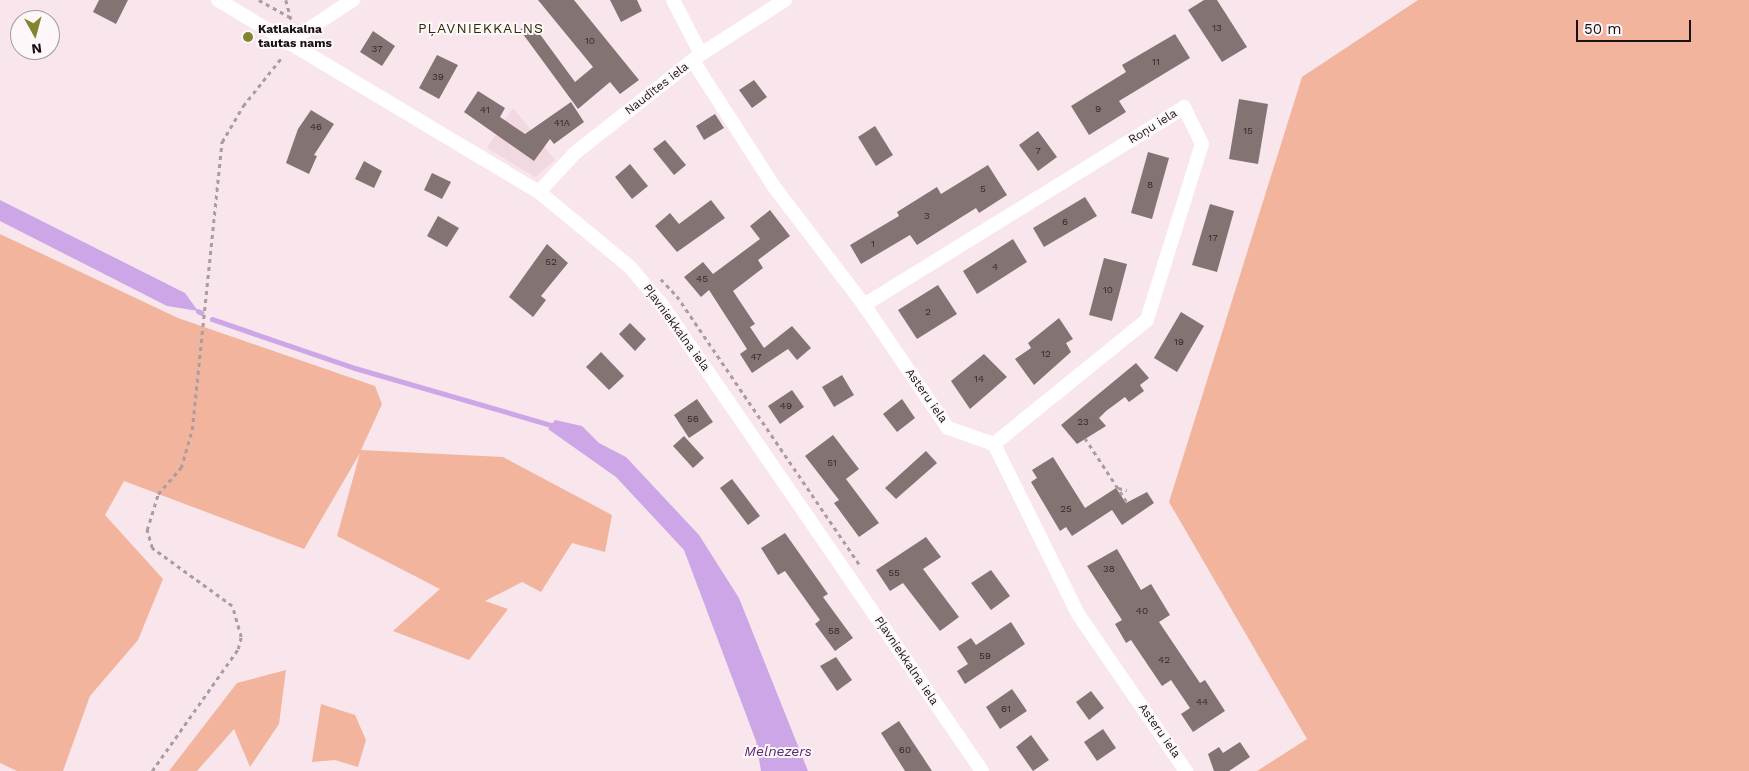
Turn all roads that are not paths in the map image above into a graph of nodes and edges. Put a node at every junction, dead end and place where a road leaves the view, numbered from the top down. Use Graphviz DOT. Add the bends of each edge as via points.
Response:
graph roads {
  1 [pos="218,0"];
  2 [pos="353,0"];
  3 [pos="674,0"];
  4 [pos="786,0"];
  5 [pos="291,42"];
  6 [pos="697,57"];
  7 [pos="539,192"];
  8 [pos="864,305"];
  9 [pos="994,444"];
  10 [pos="982,771"];
  11 [pos="1186,771"];
  1 -- 5 [label="street, Pļavniekkalna iela"];
  2 -- 5 [label="street"];
  3 -- 6 [label="street, Asteru iela"];
  4 -- 6 [label="street, Naudītes iela"];
  5 -- 7 [label="street, Pļavniekkalna iela"];
  6 -- 7 [label="street, Naudītes iela" via="575,153"];
  6 -- 8 [label="street, Asteru iela" via="775,188"];
  7 -- 10 [label="street, Pļavniekkalna iela" via="607,244 662,305"];
  8 -- 9 [label="street, Asteru iela" via="948,428"];
  8 -- 9 [label="street, Roņu iela" via="1184,107 1202,144 1147,320"];
  9 -- 11 [label="street, Asteru iela" via="1078,614"];
}
